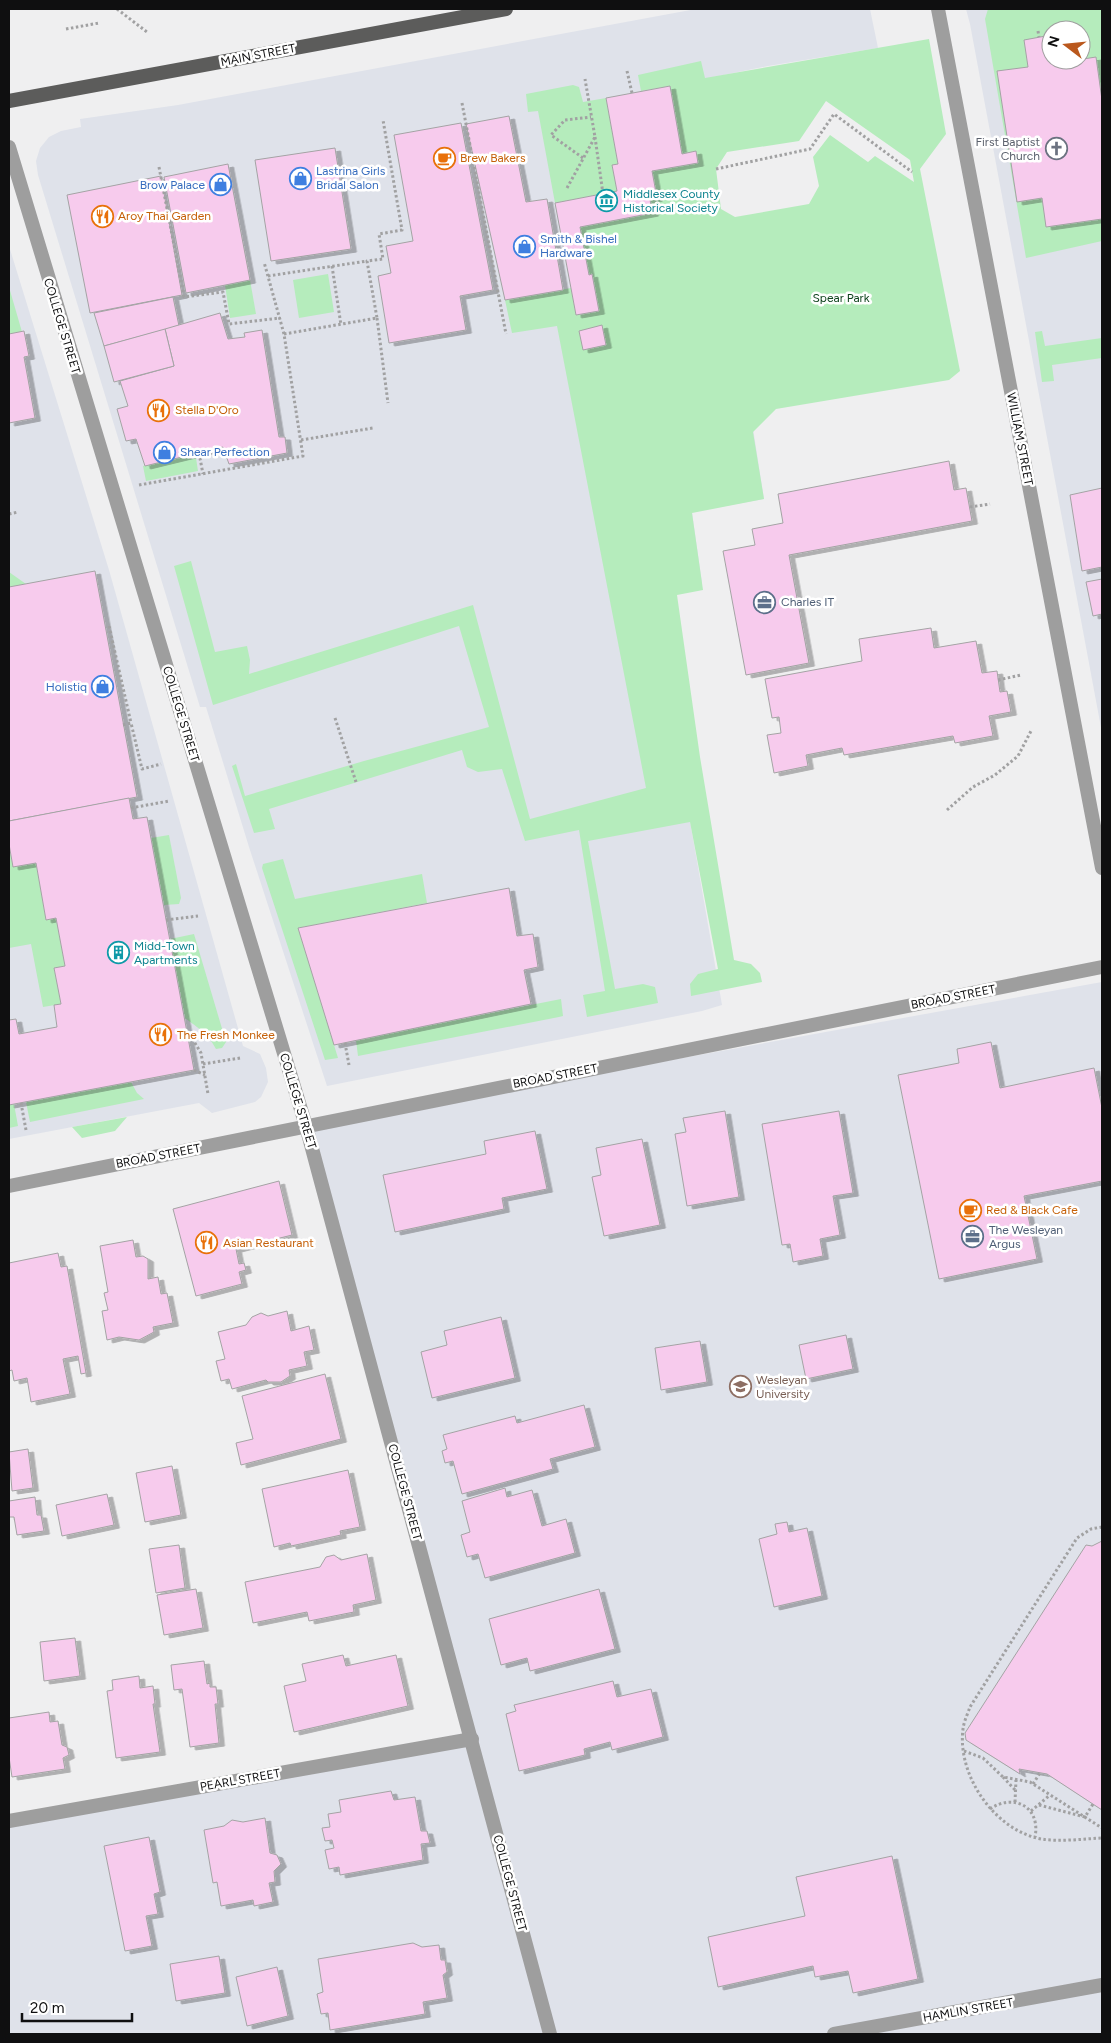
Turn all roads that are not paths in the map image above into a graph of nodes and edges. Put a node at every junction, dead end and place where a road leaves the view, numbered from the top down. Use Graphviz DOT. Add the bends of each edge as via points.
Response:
graph roads {
  1 [pos="506,9"];
  2 [pos="938,9"];
  3 [pos="9,101"];
  4 [pos="9,148"];
  5 [pos="1102,868"];
  6 [pos="1102,967"];
  7 [pos="306,1126"];
  8 [pos="9,1186"];
  9 [pos="472,1739"];
  10 [pos="9,1821"];
  11 [pos="1102,1985"];
  12 [pos="550,2034"];
  13 [pos="834,2034"];
  1 -- 3 [label="main road, MAIN STREET"];
  2 -- 5 [label="street, WILLIAM STREET"];
  4 -- 7 [label="street, COLLEGE STREET"];
  6 -- 7 [label="street, BROAD STREET"];
  7 -- 8 [label="street, BROAD STREET"];
  7 -- 9 [label="street, COLLEGE STREET"];
  9 -- 10 [label="street, PEARL STREET"];
  9 -- 12 [label="street, COLLEGE STREET"];
  11 -- 13 [label="street, HAMLIN STREET"];
}
